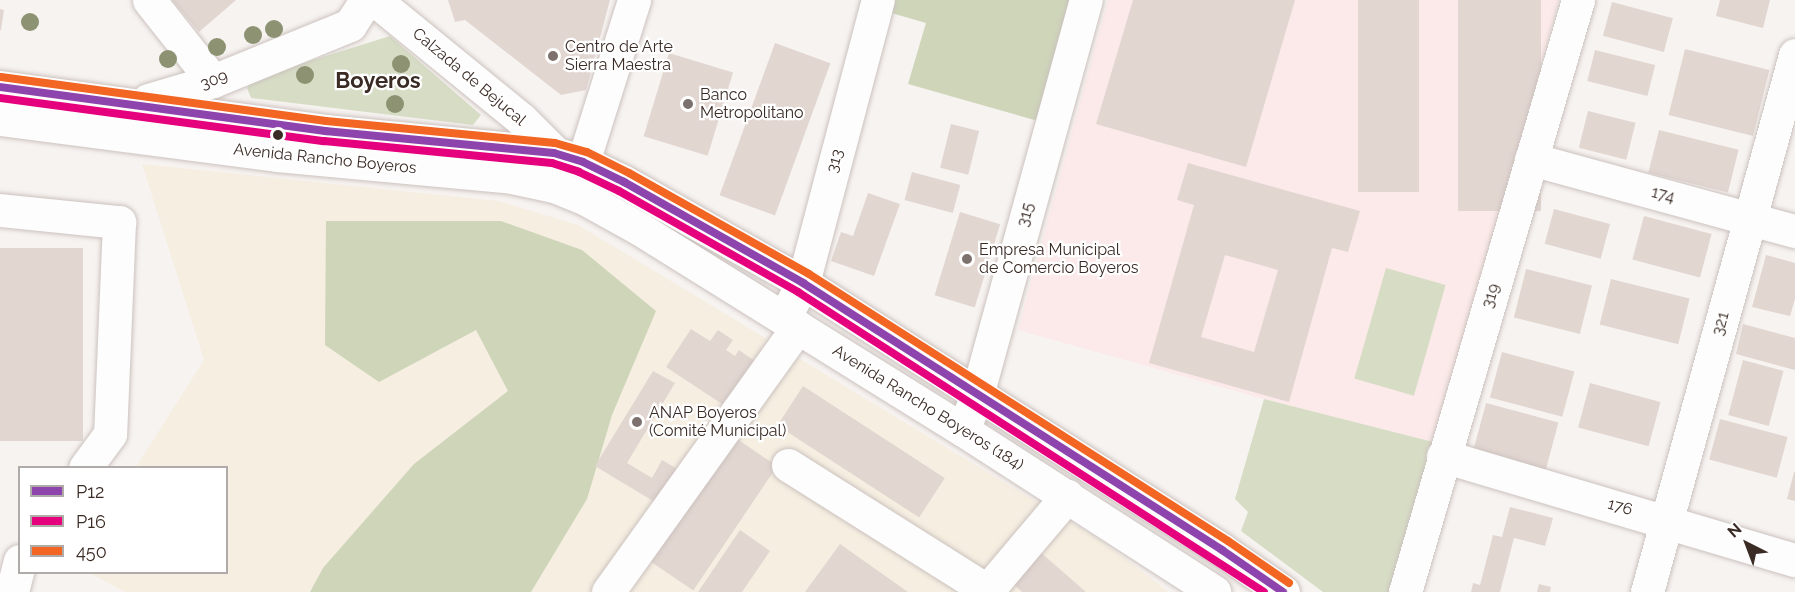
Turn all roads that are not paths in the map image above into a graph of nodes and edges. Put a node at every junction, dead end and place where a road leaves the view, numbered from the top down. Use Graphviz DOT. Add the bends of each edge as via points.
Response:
graph roads {
  1 [pos="149,0"];
  2 [pos="366,0"];
  3 [pos="375,0"];
  4 [pos="634,0"];
  5 [pos="878,0"];
  6 [pos="1086,0"];
  7 [pos="1578,0"];
  8 [pos="1795,55"];
  9 [pos="213,81"];
  10 [pos="0,87"];
  11 [pos="124,105"];
  12 [pos="0,119"];
  13 [pos="44,125"];
  14 [pos="568,158"];
  15 [pos="1531,159"];
  16 [pos="0,210"];
  17 [pos="1750,218"];
  18 [pos="640,229"];
  19 [pos="1795,231"];
  20 [pos="803,283"];
  21 [pos="791,322"];
  22 [pos="977,395"];
  23 [pos="963,430"];
  24 [pos="1443,456"];
  25 [pos="788,465"];
  26 [pos="86,466"];
  27 [pos="1067,496"];
  28 [pos="1667,520"];
  29 [pos="1795,560"];
  30 [pos="18,569"];
  31 [pos="621,588"];
  32 [pos="1200,589"];
  33 [pos="988,591"];
  34 [pos="12,592"];
  35 [pos="1283,592"];
  36 [pos="1405,592"];
  37 [pos="1647,592"];
  1 -- 9 [label="main road"];
  2 -- 9 [label="main road, 309" via="350,25"];
  3 -- 14 [label="main road, Calzada de Bejucal"];
  4 -- 14 [label="main road"];
  5 -- 20 [label="main road, 313"];
  6 -- 22 [label="main road, 315"];
  7 -- 15 [label="main road, 319"];
  8 -- 17 [label="main road, 321"];
  9 -- 11 [label="main road, 309"];
  10 -- 11 [label="main road, Avenida Rancho Boyeros"];
  11 -- 13 [label="main road, 309"];
  11 -- 14 [label="main road, Avenida Rancho Boyeros"];
  12 -- 13 [label="main road, Avenida Rancho Boyeros"];
  13 -- 18 [label="main road, Avenida Rancho Boyeros" via="277,155 512,177 554,186"];
  14 -- 18 [label="main road, Calzada de Bejucal"];
  14 -- 20 [label="main road, Avenida Rancho Boyeros" via="624,182"];
  15 -- 17 [label="main road, 174"];
  15 -- 24 [label="main road, 319"];
  16 -- 26 [label="main road" via="119,222 110,434"];
  17 -- 19 [label="main road, 174"];
  17 -- 28 [label="main road, 321"];
  18 -- 21 [label="main road, Avenida Rancho Boyeros (184)"];
  20 -- 21 [label="main road, 313"];
  20 -- 22 [label="main road, Avenida Rancho Boyeros"];
  21 -- 23 [label="main road, Avenida Rancho Boyeros (184)"];
  21 -- 31 [label="main road, 313"];
  22 -- 23 [label="main road, 315"];
  22 -- 35 [label="main road, Avenida Rancho Boyeros"];
  23 -- 27 [label="main road, Avenida Rancho Boyeros (184)"];
  24 -- 28 [label="main road, 176"];
  24 -- 36 [label="main road, 319"];
  25 -- 33 [label="main road"];
  27 -- 32 [label="main road, Avenida Rancho Boyeros (184)"];
  27 -- 33 [label="main road"];
  28 -- 29 [label="main road, 176"];
  28 -- 37 [label="main road, 321"];
  30 -- 34 [label="main road"];
}
